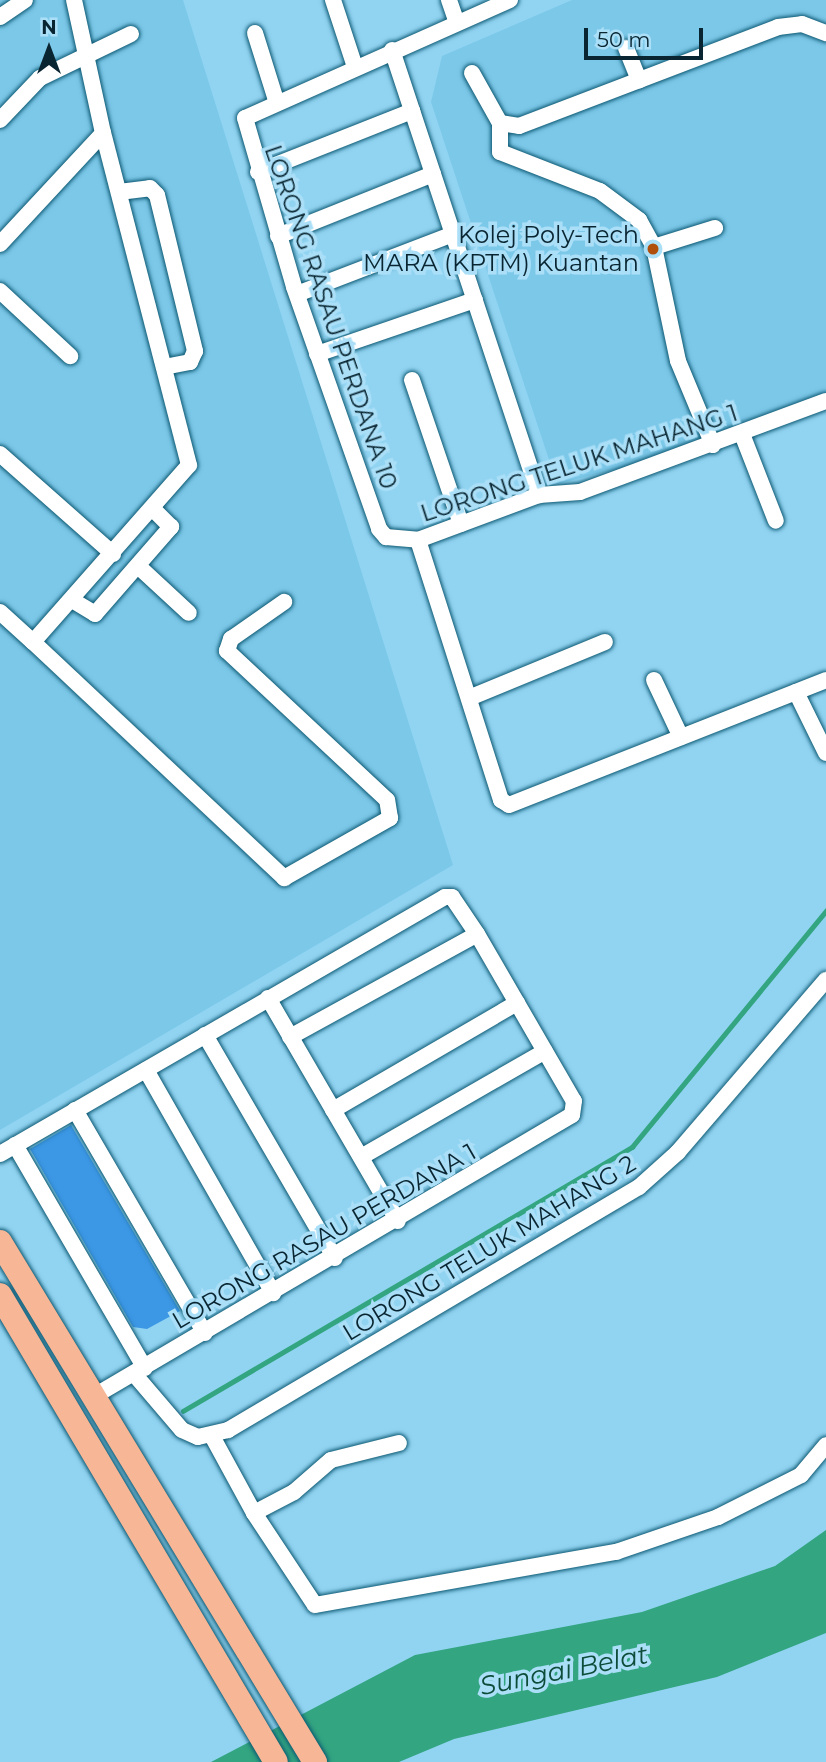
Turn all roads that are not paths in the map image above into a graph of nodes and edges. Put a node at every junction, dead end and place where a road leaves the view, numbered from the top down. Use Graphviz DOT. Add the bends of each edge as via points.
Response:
graph roads {
  1 [pos="25,0"];
  2 [pos="74,0"];
  3 [pos="333,0"];
  4 [pos="449,0"];
  5 [pos="510,0"];
  6 [pos="0,17"];
  7 [pos="457,23"];
  8 [pos="255,33"];
  9 [pos="826,33"];
  10 [pos="131,34"];
  11 [pos="626,48"];
  12 [pos="392,50"];
  13 [pos="86,53"];
  14 [pos="355,67"];
  15 [pos="472,73"];
  16 [pos="639,80"];
  17 [pos="276,100"];
  18 [pos="412,111"];
  19 [pos="0,120"];
  20 [pos="500,123"];
  21 [pos="103,133"];
  22 [pos="258,172"];
  23 [pos="433,174"];
  24 [pos="119,192"];
  25 [pos="715,228"];
  26 [pos="453,234"];
  27 [pos="278,236"];
  28 [pos="0,244"];
  29 [pos="654,247"];
  30 [pos="0,291"];
  31 [pos="297,294"];
  32 [pos="475,300"];
  33 [pos="317,354"];
  34 [pos="70,356"];
  35 [pos="165,367"];
  36 [pos="412,380"];
  37 [pos="826,401"];
  38 [pos="742,434"];
  39 [pos="713,445"];
  40 [pos="0,454"];
  41 [pos="540,495"];
  42 [pos="154,510"];
  43 [pos="776,521"];
  44 [pos="461,524"];
  45 [pos="418,540"];
  46 [pos="113,554"];
  47 [pos="138,566"];
  48 [pos="72,600"];
  49 [pos="284,602"];
  50 [pos="0,612"];
  51 [pos="189,613"];
  52 [pos="33,642"];
  53 [pos="605,642"];
  54 [pos="654,680"];
  55 [pos="826,680"];
  56 [pos="796,692"];
  57 [pos="469,698"];
  58 [pos="681,737"];
  59 [pos="826,753"];
  60 [pos="477,934"];
  61 [pos="826,980"];
  62 [pos="268,998"];
  63 [pos="517,1003"];
  64 [pos="205,1035"];
  65 [pos="290,1037"];
  66 [pos="545,1051"];
  67 [pos="146,1070"];
  68 [pos="75,1110"];
  69 [pos="333,1110"];
  70 [pos="15,1145"];
  71 [pos="0,1154"];
  72 [pos="361,1157"];
  73 [pos="398,1221"];
  74 [pos="0,1242"];
  75 [pos="335,1258"];
  76 [pos="273,1293"];
  77 [pos="0,1295"];
  78 [pos="205,1332"];
  79 [pos="140,1371"];
  80 [pos="91,1398"];
  81 [pos="212,1436"];
  82 [pos="399,1443"];
  83 [pos="826,1444"];
  84 [pos="254,1513"];
  85 [pos="276,1762"];
  86 [pos="315,1762"];
  1 -- 6 [label="street"];
  2 -- 13 [label="street"];
  3 -- 14 [label="street"];
  4 -- 7 [label="street"];
  5 -- 7 [label="street"];
  7 -- 12 [label="street"];
  8 -- 17 [label="street"];
  9 -- 16 [label="street" via="802,24 778,27"];
  10 -- 13 [label="street"];
  11 -- 16 [label="street"];
  12 -- 14 [label="street"];
  12 -- 18 [label="street"];
  13 -- 19 [label="street" via="40,78"];
  13 -- 21 [label="street"];
  14 -- 17 [label="street"];
  15 -- 20 [label="street"];
  16 -- 20 [label="street" via="519,126"];
  17 -- 22 [label="street, LORONG RASAU PERDANA 10" via="244,118"];
  18 -- 22 [label="street"];
  18 -- 23 [label="street"];
  20 -- 29 [label="street" via="500,152 608,195 639,220"];
  21 -- 24 [label="street"];
  21 -- 28 [label="street"];
  22 -- 27 [label="street, LORONG RASAU PERDANA 10"];
  23 -- 26 [label="street"];
  23 -- 27 [label="street"];
  24 -- 35 [label="street"];
  24 -- 35 [label="street" via="150,188 157,195 195,351 190,362"];
  25 -- 29 [label="street"];
  26 -- 31 [label="street"];
  26 -- 32 [label="street"];
  27 -- 31 [label="street, LORONG RASAU PERDANA 10"];
  29 -- 39 [label="street" via="678,361"];
  30 -- 34 [label="street"];
  31 -- 33 [label="street, LORONG RASAU PERDANA 10"];
  32 -- 33 [label="street"];
  32 -- 41 [label="street"];
  33 -- 45 [label="street, LORONG RASAU PERDANA 10" via="379,528 386,537"];
  35 -- 42 [label="street" via="189,465"];
  36 -- 44 [label="street"];
  37 -- 38 [label="street, LORONG TELUK MAHANG 1"];
  38 -- 39 [label="street, LORONG TELUK MAHANG 1"];
  38 -- 43 [label="street"];
  39 -- 41 [label="street, LORONG TELUK MAHANG 1" via="580,492"];
  40 -- 46 [label="street"];
  41 -- 44 [label="street, LORONG TELUK MAHANG 1"];
  42 -- 46 [label="street"];
  42 -- 47 [label="street" via="171,527"];
  44 -- 45 [label="street, LORONG TELUK MAHANG 1"];
  45 -- 57 [label="street, LORONG TELUK MAHANG 1"];
  46 -- 48 [label="street"];
  47 -- 48 [label="street" via="95,614"];
  47 -- 51 [label="street"];
  48 -- 52 [label="street"];
  49 -- 52 [label="street" via="230,639 227,651 387,800 390,818 284,878"];
  50 -- 52 [label="street"];
  53 -- 57 [label="street"];
  54 -- 58 [label="street"];
  55 -- 56 [label="street, LORONG TELUK MAHANG 1"];
  56 -- 58 [label="street, LORONG TELUK MAHANG 1"];
  56 -- 59 [label="street"];
  57 -- 58 [label="street, LORONG TELUK MAHANG 1" via="501,800 509,805"];
  60 -- 62 [label="street" via="452,897 444,897"];
  60 -- 63 [label="street"];
  60 -- 65 [label="street"];
  61 -- 81 [label="street, LORONG TELUK MAHANG 2" via="678,1152 639,1187"];
  62 -- 64 [label="street"];
  62 -- 65 [label="street"];
  63 -- 66 [label="street"];
  63 -- 69 [label="street"];
  64 -- 67 [label="street"];
  64 -- 75 [label="street"];
  65 -- 69 [label="street"];
  66 -- 72 [label="street"];
  66 -- 73 [label="street, LORONG RASAU PERDANA 1" via="575,1109"];
  67 -- 68 [label="street"];
  67 -- 76 [label="street"];
  68 -- 70 [label="street"];
  68 -- 78 [label="street"];
  69 -- 72 [label="street"];
  70 -- 71 [label="street"];
  70 -- 79 [label="street"];
  72 -- 73 [label="street"];
  73 -- 75 [label="street, LORONG RASAU PERDANA 1"];
  74 -- 80 [label="highway"];
  75 -- 76 [label="street, LORONG RASAU PERDANA 1"];
  76 -- 78 [label="street, LORONG RASAU PERDANA 1"];
  77 -- 85 [label="highway"];
  78 -- 79 [label="street, LORONG RASAU PERDANA 1"];
  79 -- 80 [label="street, LORONG RASAU PERDANA 1"];
  79 -- 81 [label="street" via="182,1430"];
  80 -- 86 [label="highway"];
  81 -- 84 [label="street"];
  82 -- 84 [label="street" via="331,1460 294,1492"];
  83 -- 84 [label="street" via="801,1475 718,1517 616,1552 314,1605"];
}
